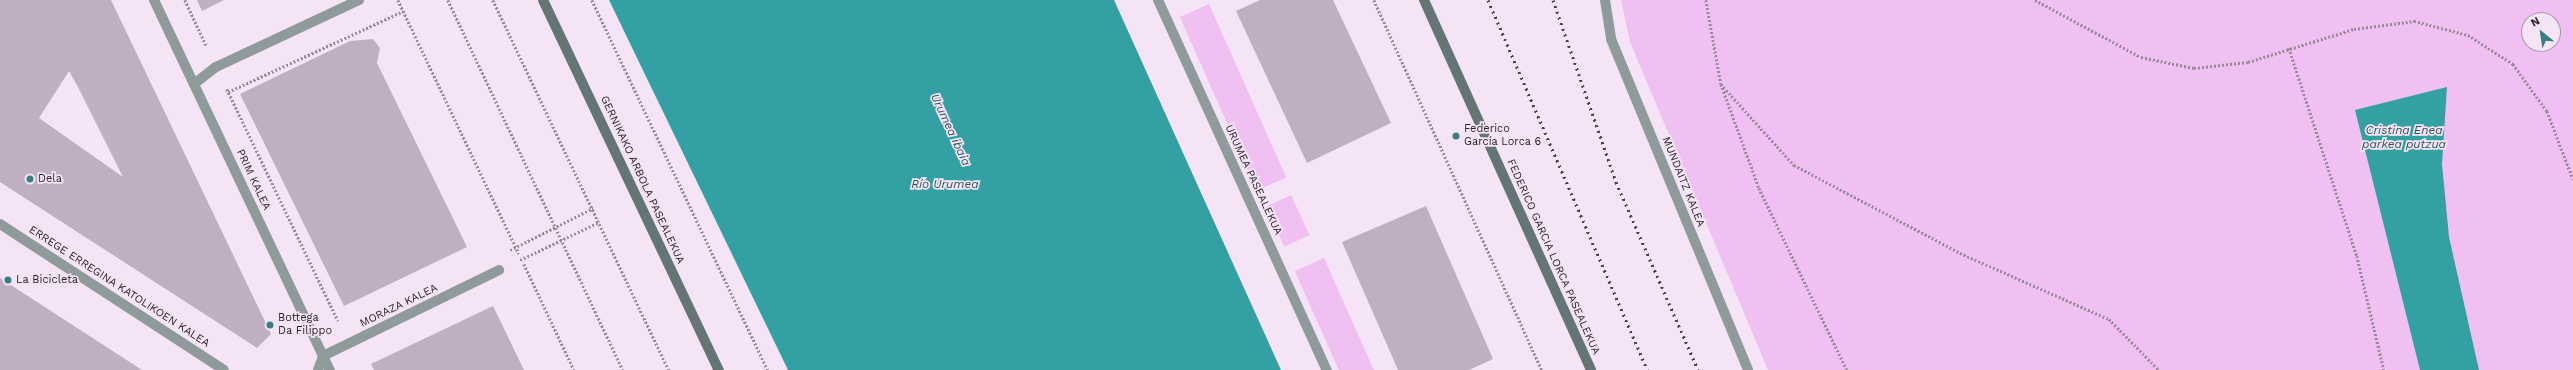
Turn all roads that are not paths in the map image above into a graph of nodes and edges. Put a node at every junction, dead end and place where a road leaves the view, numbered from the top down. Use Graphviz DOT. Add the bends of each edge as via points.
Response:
graph roads {
  1 [pos="154,0"];
  2 [pos="359,0"];
  3 [pos="543,0"];
  4 [pos="1158,0"];
  5 [pos="1424,0"];
  6 [pos="1604,0"];
  7 [pos="194,84"];
  8 [pos="0,224"];
  9 [pos="499,270"];
  10 [pos="323,356"];
  11 [pos="224,370"];
  12 [pos="318,370"];
  13 [pos="330,370"];
  14 [pos="719,370"];
  15 [pos="1327,370"];
  16 [pos="1591,370"];
  17 [pos="1748,370"];
  1 -- 7 [label="street, PRIM KALEA"];
  2 -- 7 [label="street" via="216,67"];
  3 -- 14 [label="main road, GERNIKAKO ARBOLA PASEALEKUA"];
  4 -- 15 [label="street, URUMEA PASEALEKUA"];
  5 -- 16 [label="main road, FEDERICO GARCIA LORCA PASEALEKUA"];
  6 -- 17 [label="street, MUNDAITZ KALEA" via="1611,39"];
  7 -- 10 [label="street, PRIM KALEA"];
  8 -- 11 [label="street, ERREGE ERREGINA KATOLIKOEN KALEA"];
  9 -- 10 [label="street, MORAZA KALEA"];
  10 -- 12 [label="street"];
  10 -- 13 [label="street, PRIM KALEA"];
}
